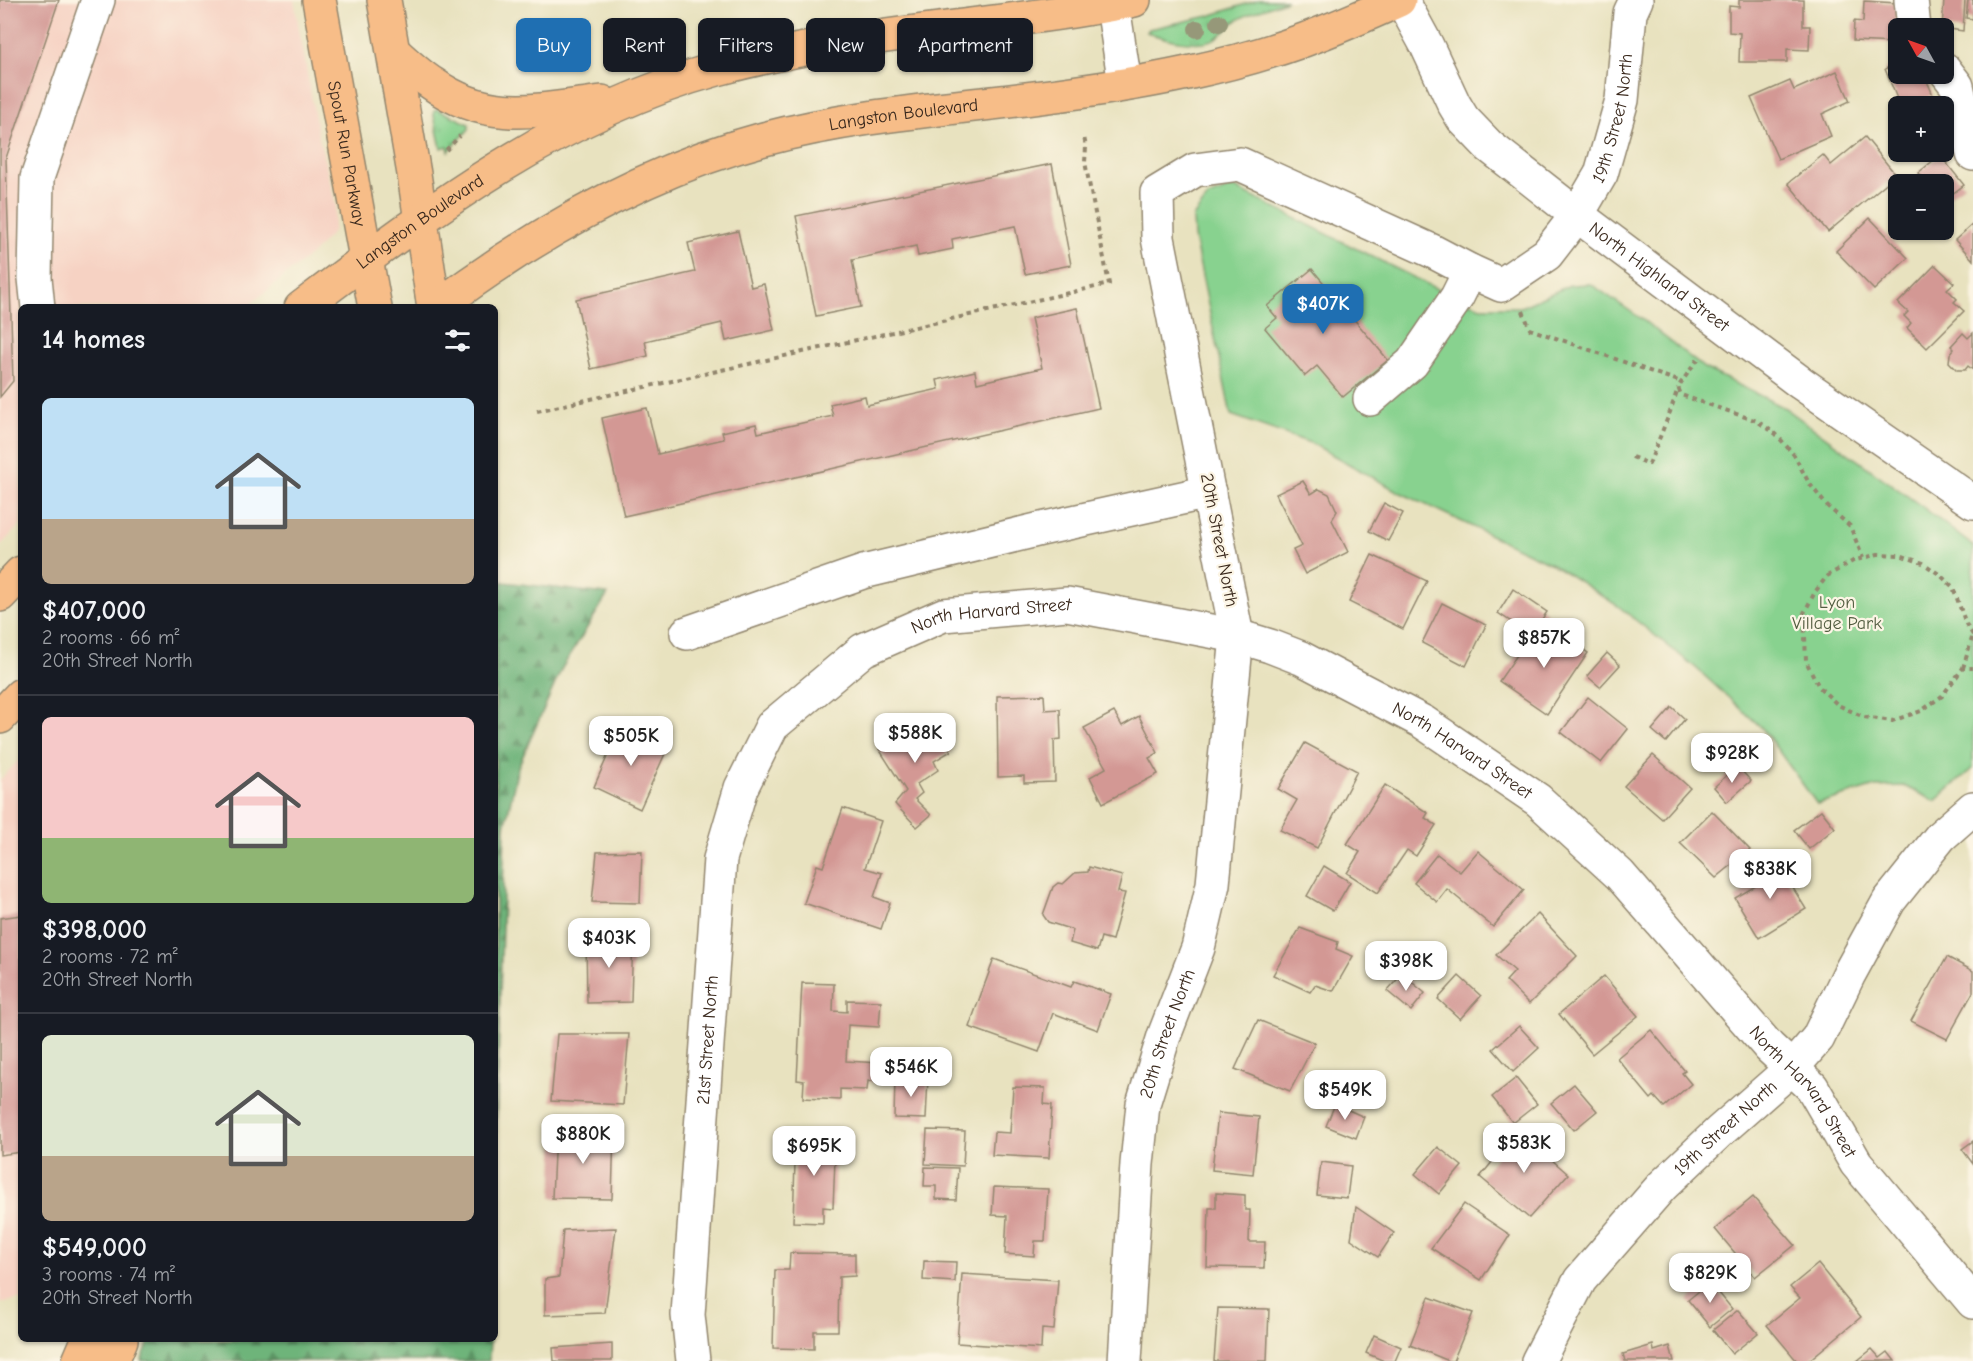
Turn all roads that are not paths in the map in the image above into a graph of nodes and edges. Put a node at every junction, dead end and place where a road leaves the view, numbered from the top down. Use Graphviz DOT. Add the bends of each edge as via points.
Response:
graph roads {
  1 [pos="98,0"];
  2 [pos="319,0"];
  3 [pos="384,0"];
  4 [pos="1400,0"];
  5 [pos="1911,0"];
  6 [pos="1120,2"];
  7 [pos="1633,7"];
  8 [pos="1913,18"];
  9 [pos="394,52"];
  10 [pos="1954,82"];
  11 [pos="1125,84"];
  12 [pos="631,98"];
  13 [pos="1973,154"];
  14 [pos="1577,215"];
  15 [pos="421,218"];
  16 [pos="365,258"];
  17 [pos="1470,271"];
  18 [pos="38,304"];
  19 [pos="307,304"];
  20 [pos="374,304"];
  21 [pos="434,304"];
  22 [pos="441,304"];
  23 [pos="1370,399"];
  24 [pos="1209,492"];
  25 [pos="1973,502"];
  26 [pos="18,576"];
  27 [pos="0,595"];
  28 [pos="687,633"];
  29 [pos="1237,636"];
  30 [pos="18,697"];
  31 [pos="0,717"];
  32 [pos="772,726"];
  33 [pos="1973,808"];
  34 [pos="1792,1068"];
  35 [pos="1973,1302"];
  36 [pos="87,1342"];
  37 [pos="120,1342"];
  38 [pos="79,1361"];
  39 [pos="112,1361"];
  40 [pos="693,1361"];
  41 [pos="1125,1361"];
  42 [pos="1538,1361"];
  1 -- 18 [label="street" via="37,178"];
  2 -- 16 [label="main road, Spout Run Parkway"];
  3 -- 9 [label="main road"];
  4 -- 11 [label="main road, Langston Boulevard" via="1305,40 1184,73"];
  4 -- 14 [label="street, North Highland Street" via="1463,119 1489,146"];
  5 -- 8 [label="street"];
  6 -- 11 [label="street"];
  6 -- 12 [label="main road, Langston Boulevard" via="811,48 718,68"];
  7 -- 14 [label="street, 19th Street North" via="1622,100 1604,169"];
  9 -- 12 [label="main road" via="446,93 491,110 533,110"];
  9 -- 15 [label="main road"];
  10 -- 13 [label="street"];
  11 -- 22 [label="main road, Langston Boulevard" via="883,116 762,139 645,182 594,206"];
  12 -- 15 [label="main road, Langston Boulevard" via="519,154"];
  14 -- 17 [label="street, 20th Street North" via="1547,254 1501,285"];
  14 -- 25 [label="street, North Highland Street" via="1801,383"];
  15 -- 16 [label="main road, Langston Boulevard"];
  15 -- 21 [label="main road"];
  16 -- 19 [label="main road, Langston Boulevard"];
  16 -- 20 [label="main road, Spout Run Parkway"];
  17 -- 23 [label="street" via="1412,363"];
  17 -- 24 [label="street, 20th Street North" via="1240,164 1195,170 1156,193 1158,238"];
  24 -- 28 [label="street" via="863,572"];
  24 -- 29 [label="street, 20th Street North"];
  26 -- 27 [label="main road"];
  29 -- 32 [label="street, North Harvard Street" via="1068,604 943,615 863,650"];
  29 -- 34 [label="street, North Harvard Street" via="1301,658 1423,722 1538,800 1620,875 1768,1047"];
  29 -- 41 [label="street, 20th Street North" via="1213,884 1198,948 1143,1104"];
  30 -- 31 [label="main road"];
  32 -- 40 [label="street, 21st Street North" via="741,788 720,859 687,1315"];
  33 -- 34 [label="street, 19th Street North" via="1941,836 1889,901 1818,1038"];
  34 -- 35 [label="street, North Harvard Street" via="1812,1087 1856,1163"];
  34 -- 42 [label="street, 19th Street North" via="1662,1186 1580,1280"];
  36 -- 38 [label="main road"];
  37 -- 39 [label="main road"];
}
